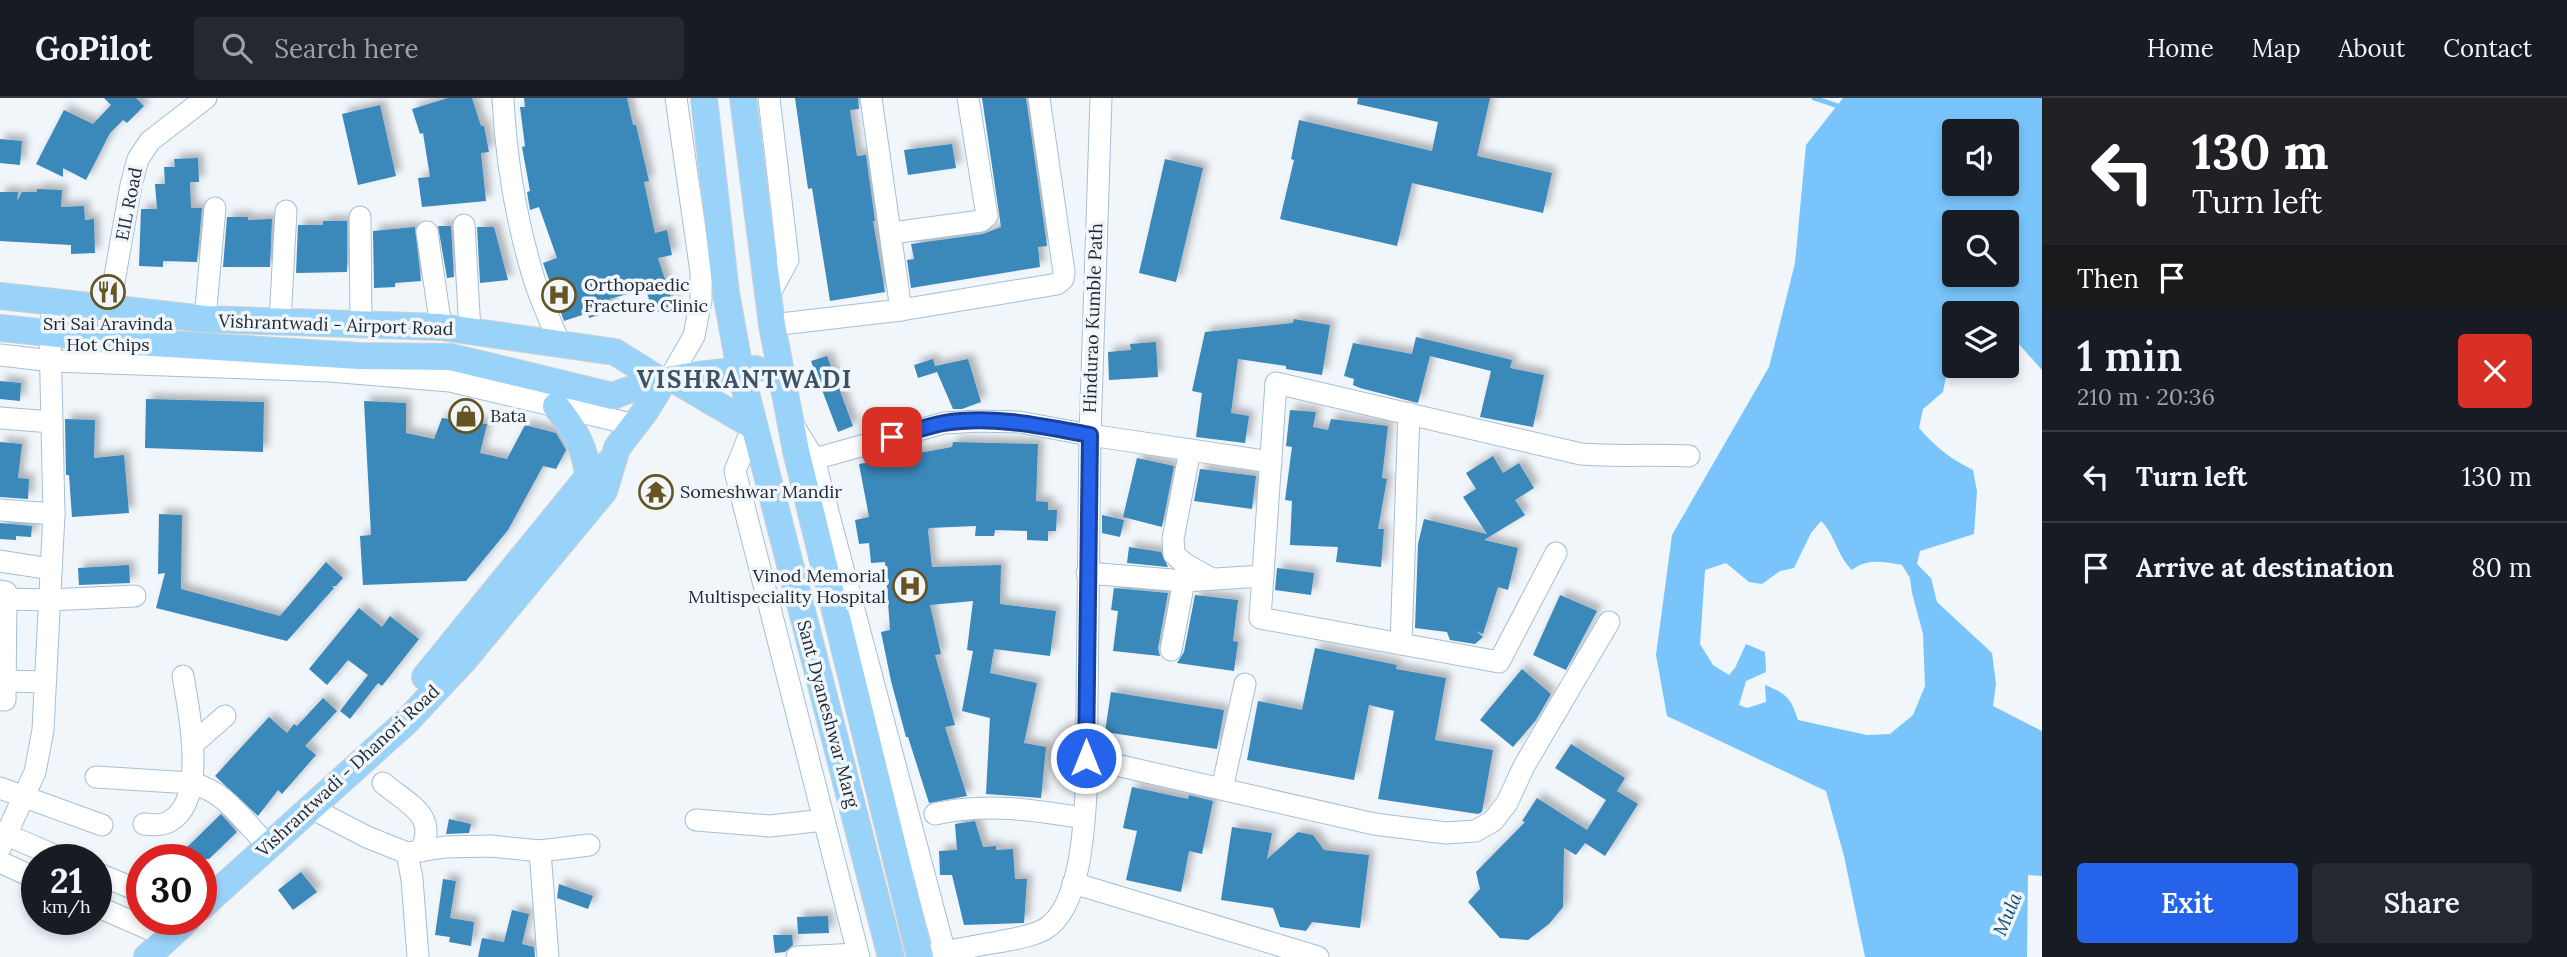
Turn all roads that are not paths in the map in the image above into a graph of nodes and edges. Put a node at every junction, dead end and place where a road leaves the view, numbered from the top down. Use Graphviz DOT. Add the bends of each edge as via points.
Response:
graph roads {
  1 [pos="205,98"];
  2 [pos="503,98"];
  3 [pos="676,98"];
  4 [pos="704,98"];
  5 [pos="743,98"];
  6 [pos="769,98"];
  7 [pos="871,98"];
  8 [pos="968,98"];
  9 [pos="1039,98"];
  10 [pos="1101,98"];
  11 [pos="215,208"];
  12 [pos="286,211"];
  13 [pos="360,217"];
  14 [pos="464,225"];
  15 [pos="427,232"];
  16 [pos="892,233"];
  17 [pos="770,293"];
  18 [pos="0,296"];
  19 [pos="53,303"];
  20 [pos="109,310"];
  21 [pos="901,310"];
  22 [pos="205,319"];
  23 [pos="280,322"];
  24 [pos="361,324"];
  25 [pos="772,325"];
  26 [pos="441,327"];
  27 [pos="0,328"];
  28 [pos="470,331"];
  29 [pos="108,340"];
  30 [pos="560,345"];
  31 [pos="51,348"];
  32 [pos="0,355"];
  33 [pos="779,367"];
  34 [pos="740,370"];
  35 [pos="669,381"];
  36 [pos="556,406"];
  37 [pos="1409,413"];
  38 [pos="0,418"];
  39 [pos="790,420"];
  40 [pos="52,422"];
  41 [pos="635,425"];
  42 [pos="753,426"];
  43 [pos="1090,435"];
  44 [pos="1190,450"];
  45 [pos="1689,456"];
  46 [pos="814,459"];
  47 [pos="612,461"];
  48 [pos="1271,462"];
  49 [pos="588,477"];
  50 [pos="0,510"];
  51 [pos="54,514"];
  52 [pos="1556,553"];
  53 [pos="0,561"];
  54 [pos="51,569"];
  55 [pos="1087,573"];
  56 [pos="1263,576"];
  57 [pos="1212,579"];
  58 [pos="1184,582"];
  59 [pos="135,596"];
  60 [pos="49,600"];
  61 [pos="3,605"];
  62 [pos="1609,622"];
  63 [pos="3,639"];
  64 [pos="1401,644"];
  65 [pos="1171,650"];
  66 [pos="183,676"];
  67 [pos="3,679"];
  68 [pos="45,682"];
  69 [pos="1245,684"];
  70 [pos="225,716"];
  71 [pos="194,743"];
  72 [pos="1086,758"];
  73 [pos="96,777"];
  74 [pos="191,783"];
  75 [pos="383,783"];
  76 [pos="0,788"];
  77 [pos="1222,789"];
  78 [pos="23,796"];
  79 [pos="311,808"];
  80 [pos="935,814"];
  81 [pos="1084,818"];
  82 [pos="696,820"];
  83 [pos="824,820"];
  84 [pos="144,824"];
  85 [pos="102,825"];
  86 [pos="259,836"];
  87 [pos="2,838"];
  88 [pos="21,844"];
  89 [pos="589,845"];
  90 [pos="540,851"];
  91 [pos="414,852"];
  92 [pos="0,862"];
  93 [pos="21,872"];
  94 [pos="217,881"];
  95 [pos="1073,883"];
  96 [pos="217,884"];
  97 [pos="148,935"];
  98 [pos="171,935"];
  99 [pos="549,956"];
  100 [pos="859,956"];
  101 [pos="933,956"];
  102 [pos="125,957"];
  103 [pos="147,957"];
  104 [pos="418,957"];
  105 [pos="797,957"];
  106 [pos="891,957"];
  107 [pos="1318,957"];
  1 -- 20 [label="street, EIL Road" via="150,141 138,159"];
  2 -- 30 [label="street" via="514,207 534,281"];
  3 -- 35 [label="street" via="701,300 694,336"];
  4 -- 34 [label="main road, Sant Dyaneshwar Marg" via="726,293"];
  5 -- 17 [label="main road, Sant Dyaneshwar Marg"];
  6 -- 17 [label="street" via="788,260"];
  7 -- 16 [label="street"];
  8 -- 16 [label="street" via="987,216 981,221"];
  9 -- 21 [label="street" via="1063,279 1057,284"];
  10 -- 43 [label="street, Hindurao Kumble Path"];
  11 -- 22 [label="street"];
  12 -- 23 [label="street"];
  13 -- 24 [label="street"];
  14 -- 28 [label="street"];
  15 -- 26 [label="street"];
  16 -- 21 [label="street"];
  17 -- 25 [label="main road, Sant Dyaneshwar Marg"];
  18 -- 19 [label="main road, Vishrantwadi - Airport Road"];
  19 -- 20 [label="main road, Vishrantwadi - Airport Road"];
  19 -- 31 [label="street"];
  20 -- 22 [label="main road, Vishrantwadi - Airport Road"];
  20 -- 29 [label="street, EIL Road"];
  21 -- 25 [label="street"];
  22 -- 23 [label="main road, Vishrantwadi - Airport Road"];
  23 -- 24 [label="main road, Vishrantwadi - Airport Road"];
  24 -- 26 [label="main road, Vishrantwadi - Airport Road"];
  25 -- 33 [label="main road, Sant Dyaneshwar Marg"];
  26 -- 28 [label="main road, Vishrantwadi - Airport Road"];
  27 -- 31 [label="main road, Vishrantwadi - Airport Road"];
  28 -- 30 [label="main road, Vishrantwadi - Airport Road"];
  29 -- 31 [label="main road, Vishrantwadi - Airport Road"];
  29 -- 35 [label="main road, Vishrantwadi - Airport Road" via="359,356 451,357 613,396"];
  30 -- 35 [label="main road, Vishrantwadi - Airport Road" via="615,352"];
  31 -- 32 [label="street"];
  31 -- 36 [label="street" via="450,381"];
  31 -- 40 [label="street"];
  33 -- 34 [label="main road, Vishrantwadi - Airport Road"];
  33 -- 39 [label="main road, Sant Dyaneshwar Marg"];
  34 -- 35 [label="main road, Vishrantwadi - Airport Road"];
  34 -- 42 [label="main road, Sant Dyaneshwar Marg"];
  35 -- 41 [label="main road, Vishrantwadi - Dhanori Road"];
  35 -- 42 [label="main road"];
  36 -- 41 [label="street"];
  36 -- 49 [label="main road" via="575,430 587,458"];
  37 -- 45 [label="street" via="1581,454"];
  37 -- 48 [label="street" via="1276,383"];
  37 -- 64 [label="street"];
  38 -- 40 [label="street"];
  39 -- 46 [label="street"];
  39 -- 101 [label="main road, Sant Dyaneshwar Marg"];
  40 -- 51 [label="street"];
  41 -- 47 [label="main road, Vishrantwadi - Dhanori Road"];
  42 -- 83 [label="street" via="735,471"];
  42 -- 106 [label="main road, Sant Dyaneshwar Marg"];
  43 -- 44 [label="street"];
  43 -- 46 [label="street" via="1019,422 944,423"];
  43 -- 55 [label="street, Hindurao Kumble Path"];
  44 -- 48 [label="street"];
  44 -- 57 [label="street" via="1174,554"];
  46 -- 101 [label="street"];
  47 -- 49 [label="main road, Vishrantwadi - Dhanori Road"];
  47 -- 79 [label="main road, Vishrantwadi - Dhanori Road" via="604,491 464,660 407,721"];
  48 -- 56 [label="street"];
  49 -- 86 [label="main road, Vishrantwadi - Dhanori Road" via="435,666 351,756"];
  50 -- 51 [label="street"];
  51 -- 54 [label="street"];
  52 -- 64 [label="street" via="1499,662"];
  53 -- 54 [label="street"];
  54 -- 60 [label="street"];
  55 -- 58 [label="street"];
  55 -- 72 [label="street, Hindurao Kumble Path"];
  56 -- 57 [label="street"];
  56 -- 64 [label="street" via="1260,618"];
  57 -- 58 [label="street"];
  58 -- 65 [label="street"];
  59 -- 60 [label="street"];
  60 -- 61 [label="street"];
  60 -- 68 [label="street"];
  61 -- 63 [label="street"];
  62 -- 77 [label="street" via="1507,803 1493,821 1475,831 1446,833 1374,824"];
  63 -- 67 [label="street"];
  66 -- 71 [label="street"];
  67 -- 68 [label="street"];
  68 -- 78 [label="street" via="35,772"];
  69 -- 77 [label="street"];
  70 -- 71 [label="street"];
  71 -- 74 [label="street"];
  72 -- 77 [label="street"];
  72 -- 81 [label="street, Hindurao Kumble Path"];
  73 -- 74 [label="street"];
  74 -- 84 [label="street" via="183,809 170,822"];
  74 -- 86 [label="street" via="216,792"];
  75 -- 91 [label="street" via="428,825 428,834"];
  76 -- 78 [label="street"];
  78 -- 85 [label="street"];
  78 -- 87 [label="street"];
  79 -- 91 [label="street" via="367,836"];
  79 -- 96 [label="main road, Vishrantwadi - Dhanori Road"];
  80 -- 81 [label="street" via="959,808 1009,807"];
  81 -- 95 [label="street, Hindurao Kumble Path"];
  82 -- 83 [label="street" via="769,826"];
  83 -- 100 [label="street"];
  86 -- 94 [label="main road, Vishrantwadi - Dhanori Road"];
  87 -- 88 [label="street"];
  89 -- 90 [label="street"];
  90 -- 91 [label="street" via="491,846"];
  90 -- 99 [label="street"];
  91 -- 104 [label="street"];
  92 -- 93 [label="street"];
  95 -- 101 [label="street, Hindurao Kumble Path" via="1058,918 1044,930"];
  95 -- 107 [label="street"];
  97 -- 102 [label="main road"];
  98 -- 103 [label="main road"];
  100 -- 105 [label="street"];
}
